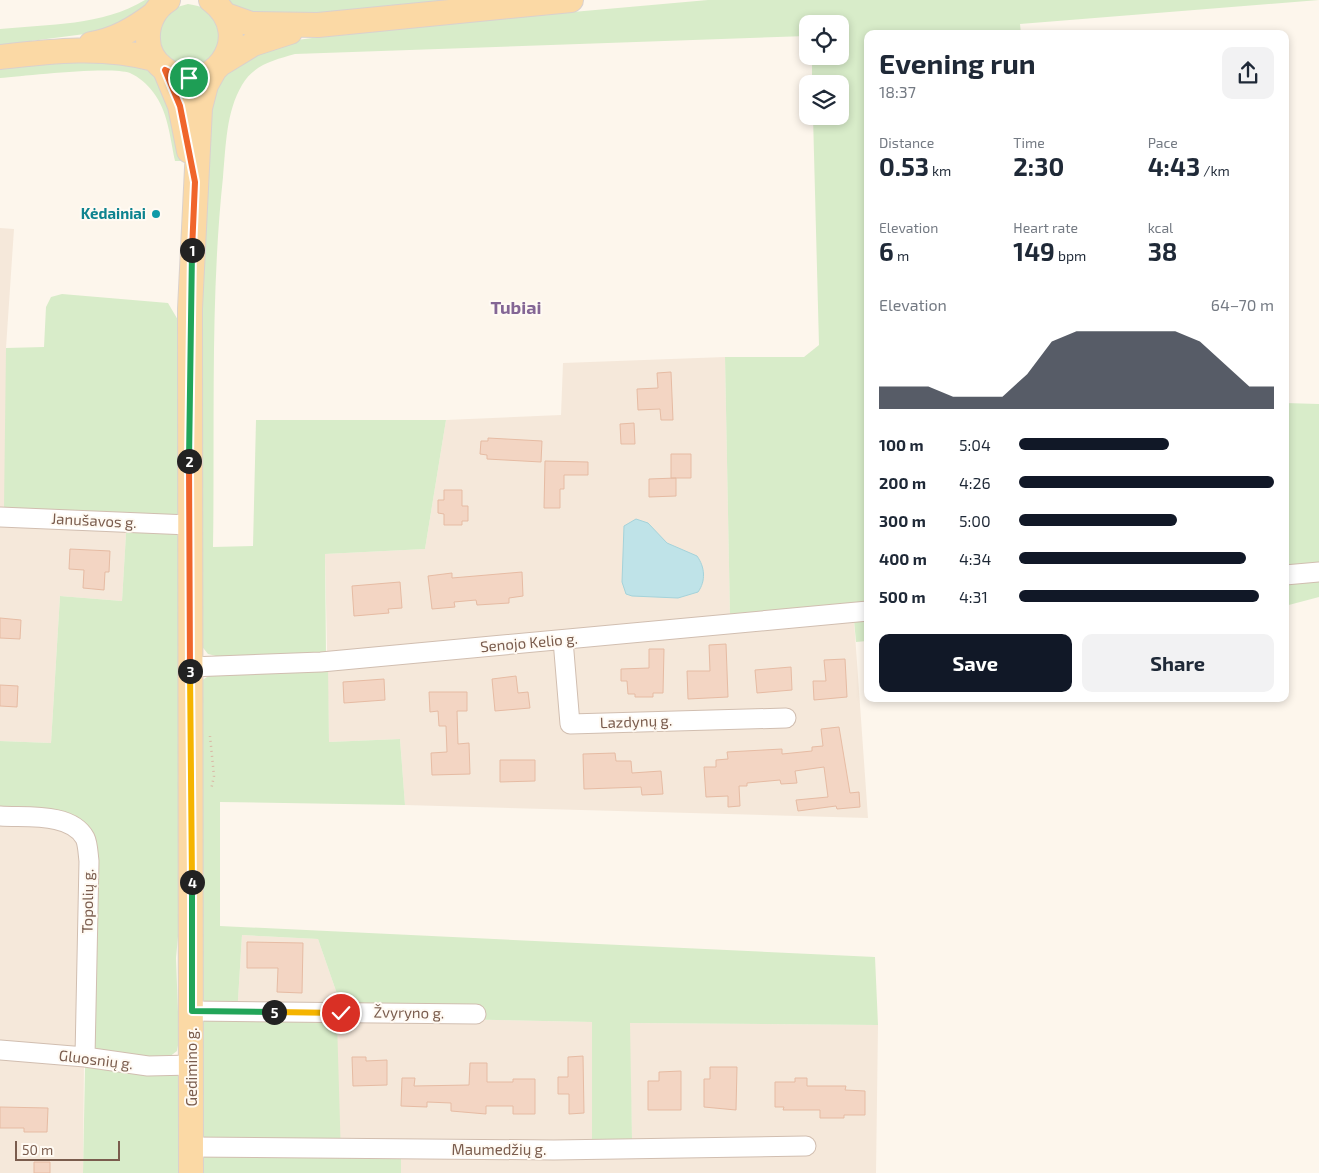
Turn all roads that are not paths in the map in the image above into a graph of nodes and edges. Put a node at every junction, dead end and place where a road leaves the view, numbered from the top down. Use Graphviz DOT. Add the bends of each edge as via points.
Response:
graph roads {
  1 [pos="571,0"];
  2 [pos="161,7"];
  3 [pos="219,8"];
  4 [pos="318,25"];
  5 [pos="57,51"];
  6 [pos="0,57"];
  7 [pos="160,64"];
  8 [pos="219,66"];
  9 [pos="195,182"];
  10 [pos="0,516"];
  11 [pos="189,526"];
  12 [pos="1319,572"];
  13 [pos="1289,575"];
  14 [pos="864,611"];
  15 [pos="563,640"];
  16 [pos="190,667"];
  17 [pos="786,718"];
  18 [pos="0,816"];
  19 [pos="192,1011"];
  20 [pos="476,1014"];
  21 [pos="0,1050"];
  22 [pos="85,1057"];
  23 [pos="192,1066"];
  24 [pos="806,1146"];
  25 [pos="191,1147"];
  26 [pos="191,1173"];
  1 -- 4 [label="main road"];
  2 -- 5 [label="main road" via="137,27 114,38"];
  2 -- 7 [label="main road" via="150,23 148,41"];
  3 -- 4 [label="main road" via="251,24"];
  3 -- 8 [label="main road" via="230,24 231,40 228,54"];
  4 -- 8 [label="main road" via="263,40"];
  5 -- 6 [label="main road"];
  5 -- 7 [label="main road" via="98,50 136,54"];
  7 -- 8 [label="main road" via="179,77 189,78 207,74"];
  7 -- 9 [label="main road" via="180,106"];
  8 -- 9 [label="main road" via="206,85 200,108"];
  9 -- 11 [label="main road, Gedimino g." via="190,300"];
  10 -- 11 [label="street, Janušavos g."];
  11 -- 16 [label="main road, Gedimino g."];
  12 -- 13 [label="street"];
  14 -- 15 [label="street, Senojo Kelio g."];
  15 -- 16 [label="street, Senojo Kelio g." via="321,662"];
  15 -- 17 [label="street, Lazdynų g." via="570,724"];
  16 -- 19 [label="main road, Gedimino g."];
  18 -- 22 [label="street, Topolių g." via="59,820 74,826 86,838 89,861"];
  19 -- 20 [label="street, Žvyryno g."];
  19 -- 23 [label="main road, Gedimino g."];
  21 -- 22 [label="street, Gluosnių g."];
  22 -- 23 [label="street, Gluosnių g." via="148,1066"];
  23 -- 25 [label="main road, Gedimino g."];
  24 -- 25 [label="street, Maumedžių g." via="515,1150"];
  25 -- 26 [label="main road, Gedimino g."];
}
